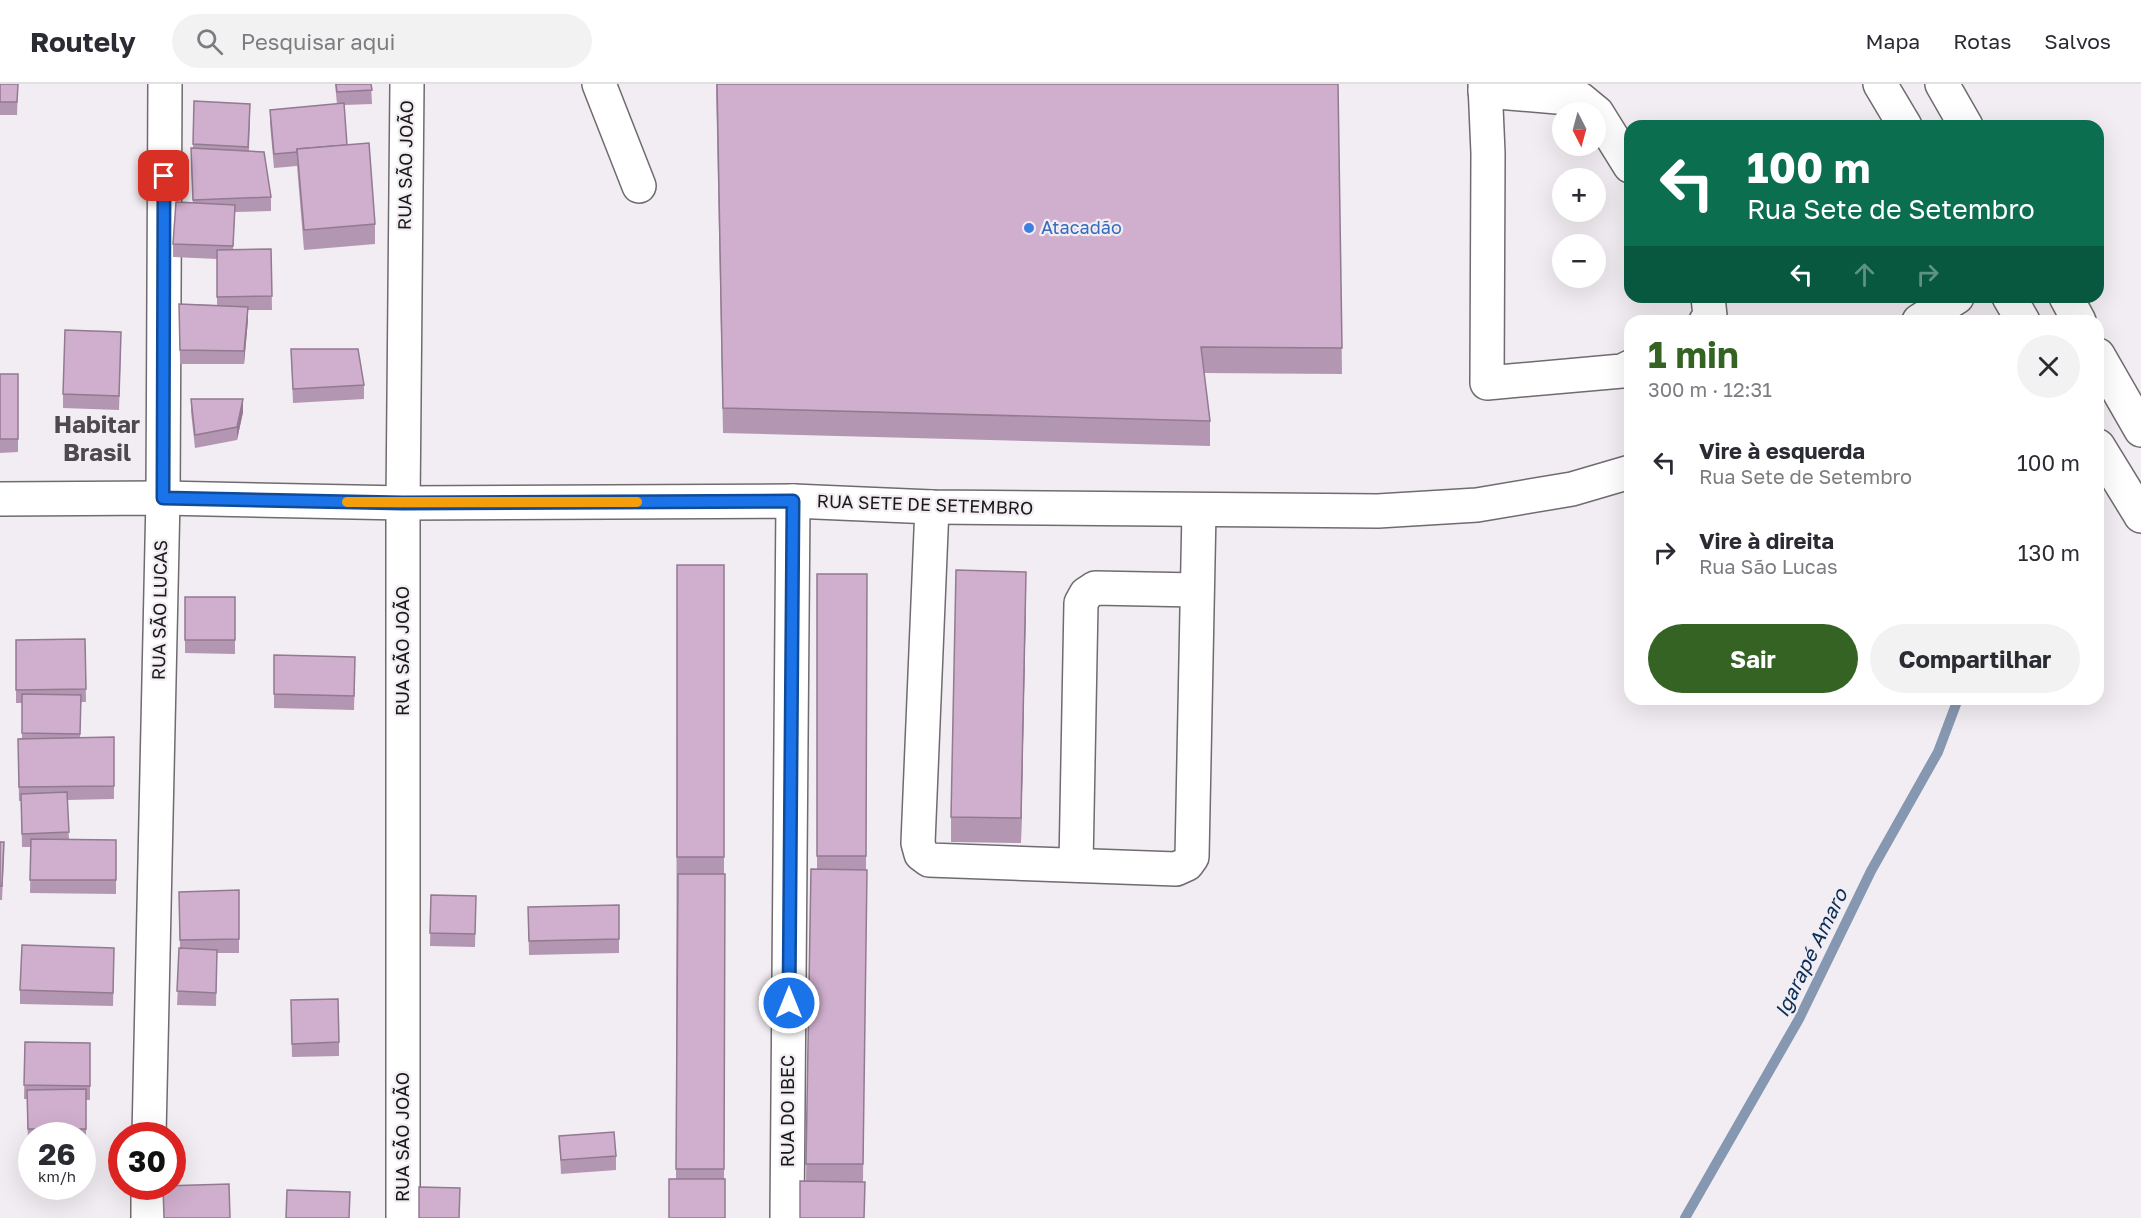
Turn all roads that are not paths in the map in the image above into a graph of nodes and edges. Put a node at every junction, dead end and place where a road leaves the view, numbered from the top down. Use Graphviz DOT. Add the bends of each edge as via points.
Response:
graph roads {
  1 [pos="165,84"];
  2 [pos="407,84"];
  3 [pos="599,84"];
  4 [pos="1880,84"];
  5 [pos="1942,84"];
  6 [pos="1485,87"];
  7 [pos="1901,120"];
  8 [pos="1963,120"];
  9 [pos="1624,156"];
  10 [pos="639,186"];
  11 [pos="1948,303"];
  12 [pos="1928,315"];
  13 [pos="2104,365"];
  14 [pos="1624,370"];
  15 [pos="2141,430"];
  16 [pos="2104,456"];
  17 [pos="1624,474"];
  18 [pos="163,498"];
  19 [pos="0,499"];
  20 [pos="793,501"];
  21 [pos="403,503"];
  22 [pos="932,507"];
  23 [pos="1199,511"];
  24 [pos="2141,516"];
  25 [pos="1196,590"];
  26 [pos="1076,865"];
  27 [pos="149,1122"];
  28 [pos="148,1200"];
  29 [pos="148,1218"];
  30 [pos="403,1218"];
  31 [pos="787,1218"];
  1 -- 18 [label="street, RUA SÃO LUCAS"];
  2 -- 21 [label="street, RUA SÃO JOÃO"];
  3 -- 10 [label="street"];
  4 -- 7 [label="street"];
  5 -- 8 [label="street"];
  6 -- 9 [label="street" via="1580,99 1598,113"];
  6 -- 14 [label="street" via="1487,383"];
  11 -- 12 [label="street"];
  13 -- 15 [label="street"];
  16 -- 24 [label="street"];
  17 -- 23 [label="street, RUA SETE DE SETEMBRO" via="1572,489 1477,505 1378,511"];
  18 -- 19 [label="street, RUA SETE DE SETEMBRO"];
  18 -- 21 [label="street, RUA SETE DE SETEMBRO"];
  18 -- 27 [label="street, RUA SÃO LUCAS"];
  20 -- 21 [label="street, RUA SETE DE SETEMBRO"];
  20 -- 22 [label="street, RUA SETE DE SETEMBRO"];
  20 -- 31 [label="street, RUA DO IBEC"];
  21 -- 30 [label="street, RUA SÃO JOÃO"];
  22 -- 23 [label="street, RUA SETE DE SETEMBRO"];
  22 -- 26 [label="street" via="918,843 921,854 929,860"];
  23 -- 25 [label="street"];
  25 -- 26 [label="street" via="1095,588 1081,603"];
  25 -- 26 [label="street" via="1192,857 1176,869"];
  28 -- 29 [label="street"];
}
